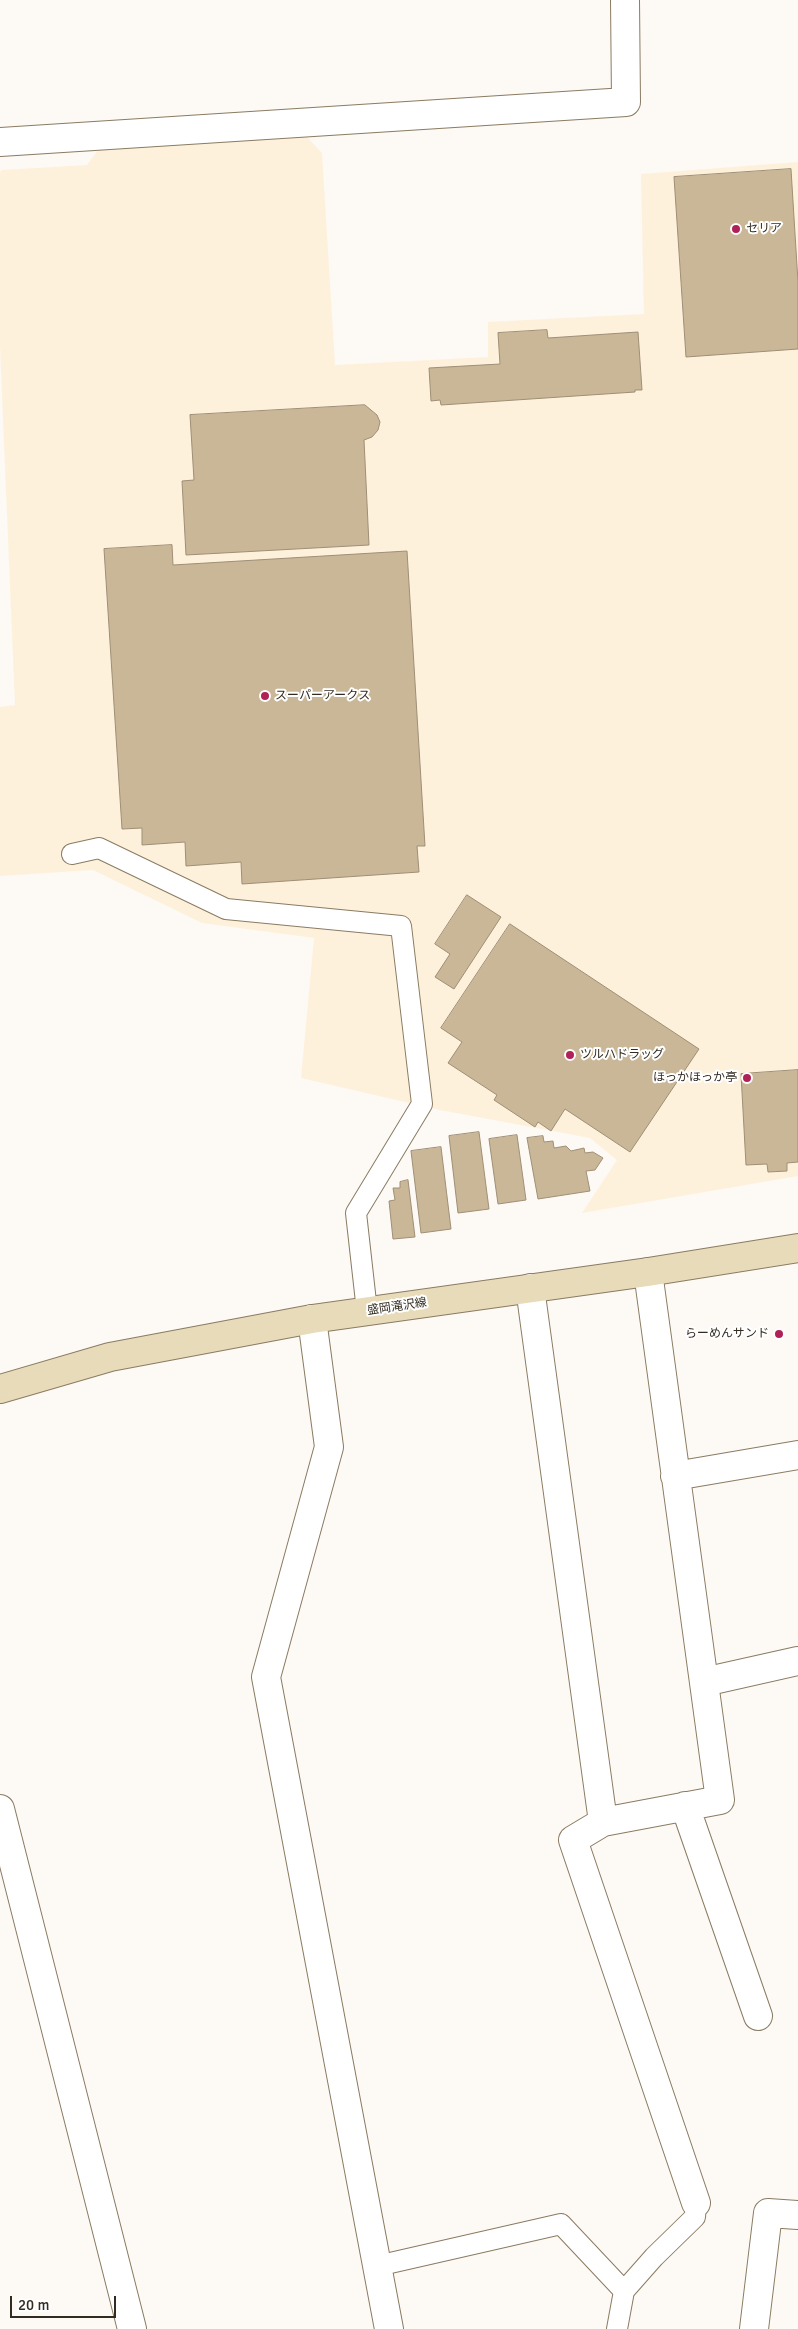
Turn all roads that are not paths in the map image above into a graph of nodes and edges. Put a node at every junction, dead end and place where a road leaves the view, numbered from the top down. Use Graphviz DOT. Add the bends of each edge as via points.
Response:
graph roads {
  1 [pos="625,0"];
  2 [pos="0,142"];
  3 [pos="72,854"];
  4 [pos="798,1248"];
  5 [pos="648,1272"];
  6 [pos="530,1288"];
  7 [pos="367,1311"];
  8 [pos="312,1319"];
  9 [pos="0,1389"];
  10 [pos="798,1455"];
  11 [pos="676,1476"];
  12 [pos="798,1661"];
  13 [pos="704,1682"];
  14 [pos="685,1806"];
  15 [pos="0,1809"];
  16 [pos="603,1822"];
  17 [pos="758,2016"];
  18 [pos="696,2203"];
  19 [pos="798,2215"];
  20 [pos="377,2266"];
  21 [pos="624,2291"];
  22 [pos="132,2329"];
  23 [pos="389,2329"];
  24 [pos="617,2329"];
  25 [pos="754,2329"];
  1 -- 2 [label="street" via="626,102"];
  3 -- 7 [label="lane" via="99,848 226,909 401,926 422,1104 356,1213"];
  4 -- 5 [label="main road, 盛岡滝沢線"];
  5 -- 6 [label="main road, 盛岡滝沢線"];
  5 -- 11 [label="street"];
  6 -- 7 [label="main road, 盛岡滝沢線"];
  6 -- 16 [label="street"];
  7 -- 8 [label="main road, 盛岡滝沢線"];
  8 -- 9 [label="main road, 盛岡滝沢線" via="110,1357"];
  8 -- 20 [label="street" via="329,1447 266,1677"];
  10 -- 11 [label="street"];
  11 -- 13 [label="street"];
  12 -- 13 [label="street"];
  13 -- 14 [label="street" via="720,1800"];
  14 -- 16 [label="street"];
  14 -- 17 [label="street"];
  15 -- 22 [label="street"];
  16 -- 18 [label="street" via="573,1840"];
  18 -- 21 [label="lane" via="695,2217"];
  19 -- 25 [label="street" via="768,2213"];
  20 -- 21 [label="lane" via="561,2224"];
  20 -- 23 [label="street"];
  21 -- 24 [label="lane"];
}
